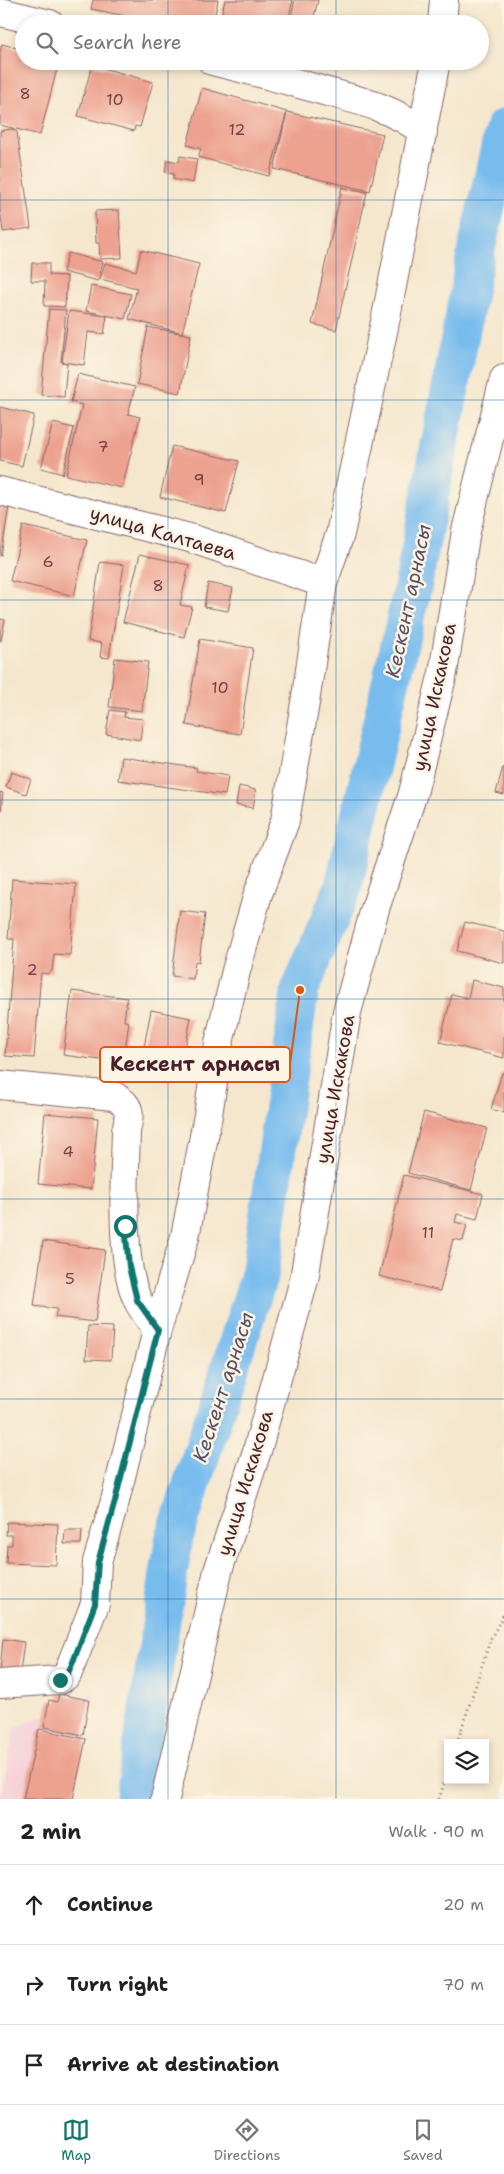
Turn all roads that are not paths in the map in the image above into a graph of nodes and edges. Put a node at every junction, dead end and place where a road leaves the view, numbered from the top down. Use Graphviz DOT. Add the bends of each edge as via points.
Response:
graph roads {
  1 [pos="444,0"];
  2 [pos="0,12"];
  3 [pos="443,15"];
  4 [pos="15,16"];
  5 [pos="251,70"];
  6 [pos="434,70"];
  7 [pos="423,132"];
  8 [pos="504,379"];
  9 [pos="0,491"];
  10 [pos="323,583"];
  11 [pos="0,1085"];
  12 [pos="158,1330"];
  13 [pos="0,1684"];
  14 [pos="165,1799"];
  1 -- 3 [label="street"];
  2 -- 4 [label="street"];
  5 -- 7 [label="street" via="372,104"];
  6 -- 7 [label="street"];
  7 -- 10 [label="street" via="340,534"];
  8 -- 14 [label="street, улица Искакова" via="466,531 440,683 413,793 374,912 347,1012 304,1280 257,1451 218,1571"];
  9 -- 10 [label="street, улица Калтаева" via="190,538"];
  10 -- 12 [label="street" via="285,821 258,894 218,1043 185,1237"];
  11 -- 12 [label="street" via="114,1096 128,1107 125,1218 129,1267 137,1300"];
  12 -- 13 [label="street" via="98,1562 95,1604 73,1662 67,1675 60,1680"];
}
